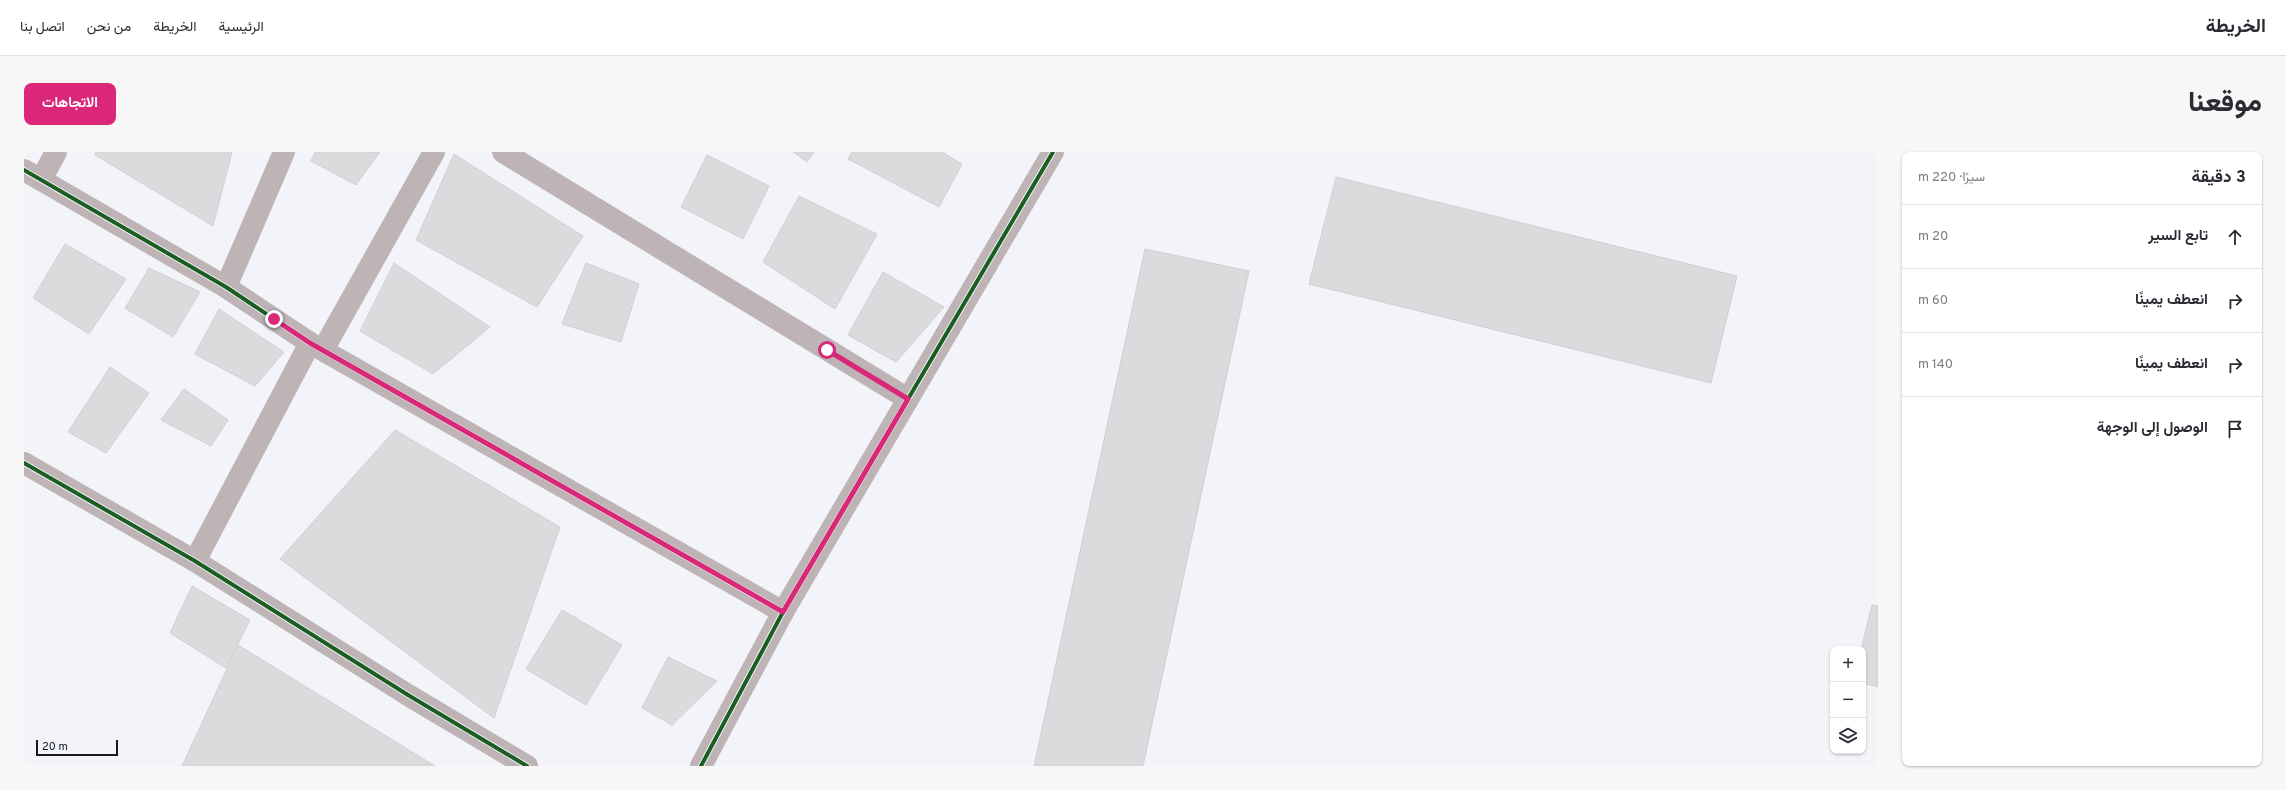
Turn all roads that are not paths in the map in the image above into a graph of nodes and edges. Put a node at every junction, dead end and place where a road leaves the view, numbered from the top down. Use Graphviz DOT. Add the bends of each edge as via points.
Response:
graph roads {
  1 [pos="56,152"];
  2 [pos="284,152"];
  3 [pos="434,152"];
  4 [pos="503,152"];
  5 [pos="1053,152"];
  6 [pos="32,175"];
  7 [pos="226,287"];
  8 [pos="317,347"];
  9 [pos="908,399"];
  10 [pos="24,463"];
  11 [pos="195,561"];
  12 [pos="783,612"];
  13 [pos="527,766"];
  14 [pos="701,766"];
  1 -- 6 [label="street"];
  2 -- 7 [label="street"];
  3 -- 8 [label="street"];
  4 -- 9 [label="street"];
  5 -- 9 [label="street"];
  6 -- 7 [label="street"];
  7 -- 8 [label="street"];
  8 -- 11 [label="street"];
  8 -- 12 [label="street"];
  9 -- 12 [label="street"];
  10 -- 11 [label="street"];
  11 -- 13 [label="street" via="408,695"];
  12 -- 14 [label="street"];
}
